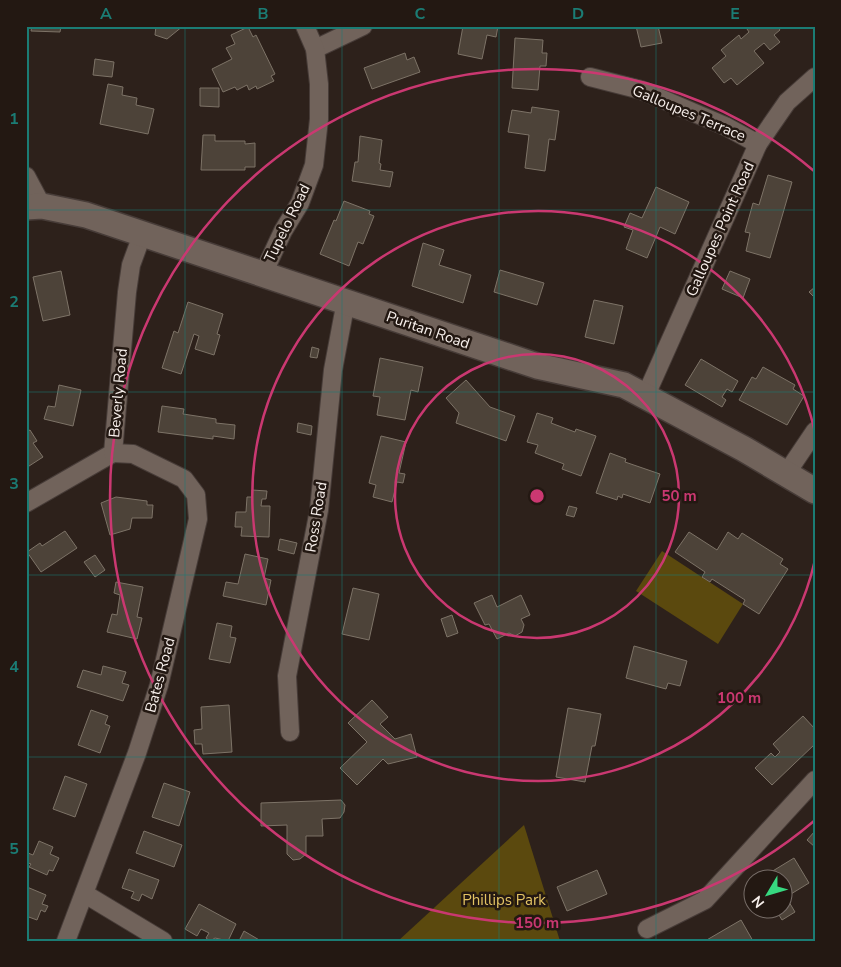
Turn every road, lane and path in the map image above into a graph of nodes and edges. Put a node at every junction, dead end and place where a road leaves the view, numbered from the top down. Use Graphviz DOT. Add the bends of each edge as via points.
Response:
graph roads {
  1 [pos="305,26"];
  2 [pos="363,26"];
  3 [pos="316,49"];
  4 [pos="590,77"];
  5 [pos="815,77"];
  6 [pos="758,144"];
  7 [pos="26,176"];
  8 [pos="34,206"];
  9 [pos="142,234"];
  10 [pos="263,274"];
  11 [pos="346,301"];
  12 [pos="646,395"];
  13 [pos="815,431"];
  14 [pos="113,453"];
  15 [pos="786,474"];
  16 [pos="815,491"];
  17 [pos="26,503"];
  18 [pos="290,732"];
  19 [pos="815,780"];
  20 [pos="84,894"];
  21 [pos="647,929"];
  22 [pos="66,941"];
  23 [pos="163,941"];
  1 -- 3 [label="street, Tupelo Road"];
  2 -- 3 [label="street"];
  3 -- 10 [label="street, Tupelo Road" via="320,84 314,165 300,203"];
  4 -- 6 [label="street, Galloupes Terrace" via="641,90 726,126"];
  5 -- 6 [label="street, Galloupes Point Road" via="787,102"];
  6 -- 12 [label="street, Galloupes Point Road"];
  7 -- 8 [label="street"];
  8 -- 9 [label="street, Puritan Road" via="86,215"];
  9 -- 10 [label="street, Puritan Road"];
  9 -- 14 [label="street, Beverly Road" via="131,265 127,292"];
  10 -- 11 [label="street, Puritan Road"];
  11 -- 12 [label="street, Puritan Road" via="537,366 624,385"];
  11 -- 18 [label="street, Ross Road" via="333,370 319,510 288,676"];
  12 -- 15 [label="street, Puritan Road"];
  13 -- 15 [label="street"];
  14 -- 17 [label="street, Beverly Road"];
  14 -- 20 [label="street, Bates Road" via="133,454 184,479 196,494 198,519 159,685"];
  15 -- 16 [label="street, Puritan Road"];
  19 -- 21 [label="street" via="705,900"];
  20 -- 22 [label="street, Bates Road"];
  20 -- 23 [label="street"];
}
